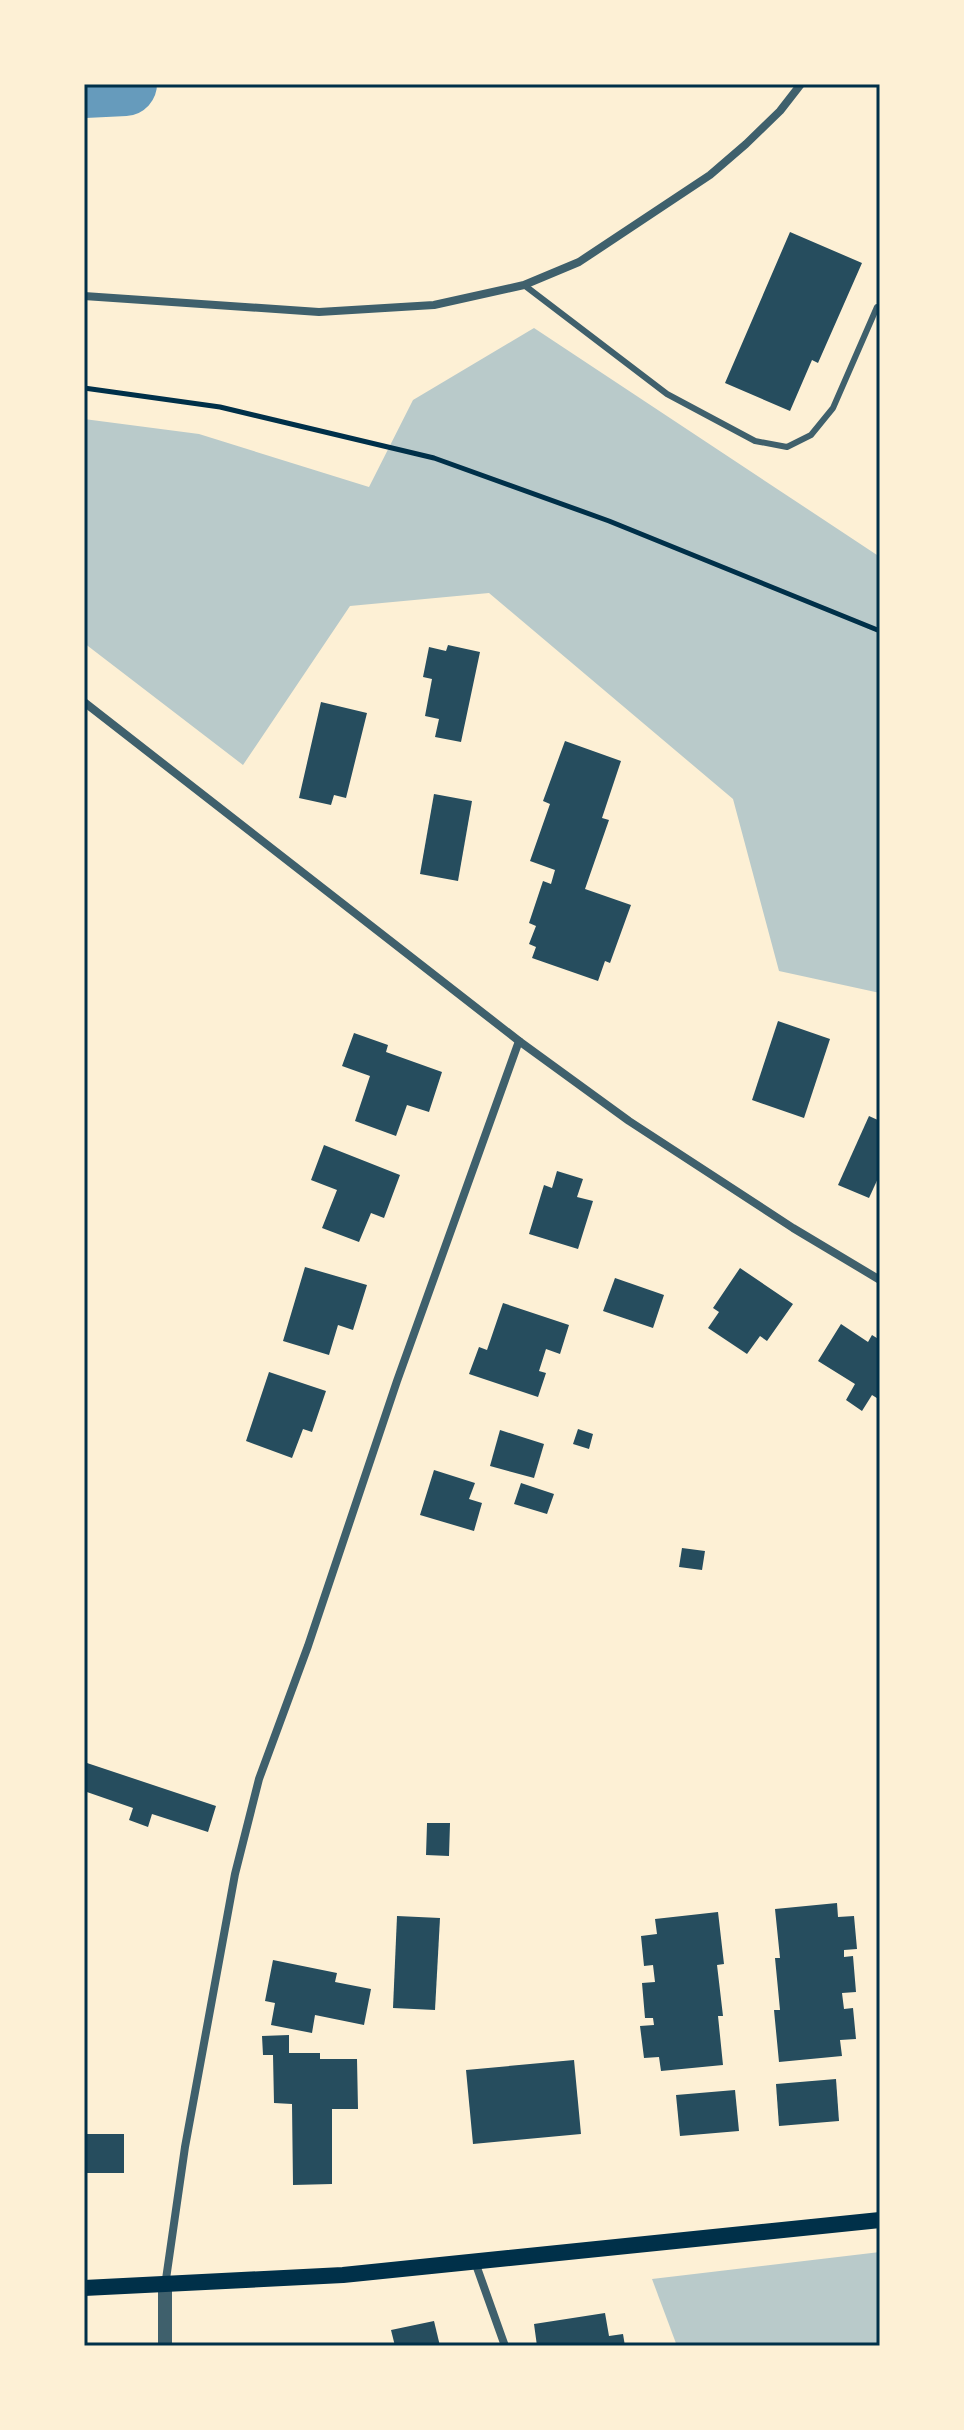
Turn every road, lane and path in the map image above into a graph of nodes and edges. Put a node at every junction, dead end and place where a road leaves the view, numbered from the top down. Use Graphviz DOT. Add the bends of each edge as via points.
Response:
graph roads {
  1 [pos="801,84"];
  2 [pos="524,285"];
  3 [pos="84,296"];
  4 [pos="877,307"];
  5 [pos="84,388"];
  6 [pos="880,631"];
  7 [pos="84,702"];
  8 [pos="519,1041"];
  9 [pos="880,1280"];
  10 [pos="880,2220"];
  11 [pos="475,2262"];
  12 [pos="165,2286"];
  13 [pos="84,2288"];
  14 [pos="165,2346"];
  15 [pos="505,2346"];
  1 -- 2 [label="street" via="780,111 710,175 579,262"];
  2 -- 3 [label="street" via="434,305 319,312"];
  2 -- 4 [label="lane" via="667,394 755,441 787,447 811,435 833,408"];
  5 -- 6 [label="path" via="220,407 434,458 609,521"];
  7 -- 8 [label="street"];
  8 -- 9 [label="street" via="629,1121"];
  8 -- 12 [label="street" via="259,1779 235,1874"];
  10 -- 11 [label="main road"];
  11 -- 12 [label="main road"];
  11 -- 15 [label="street"];
  12 -- 13 [label="main road"];
  12 -- 14 [label="street"];
}
